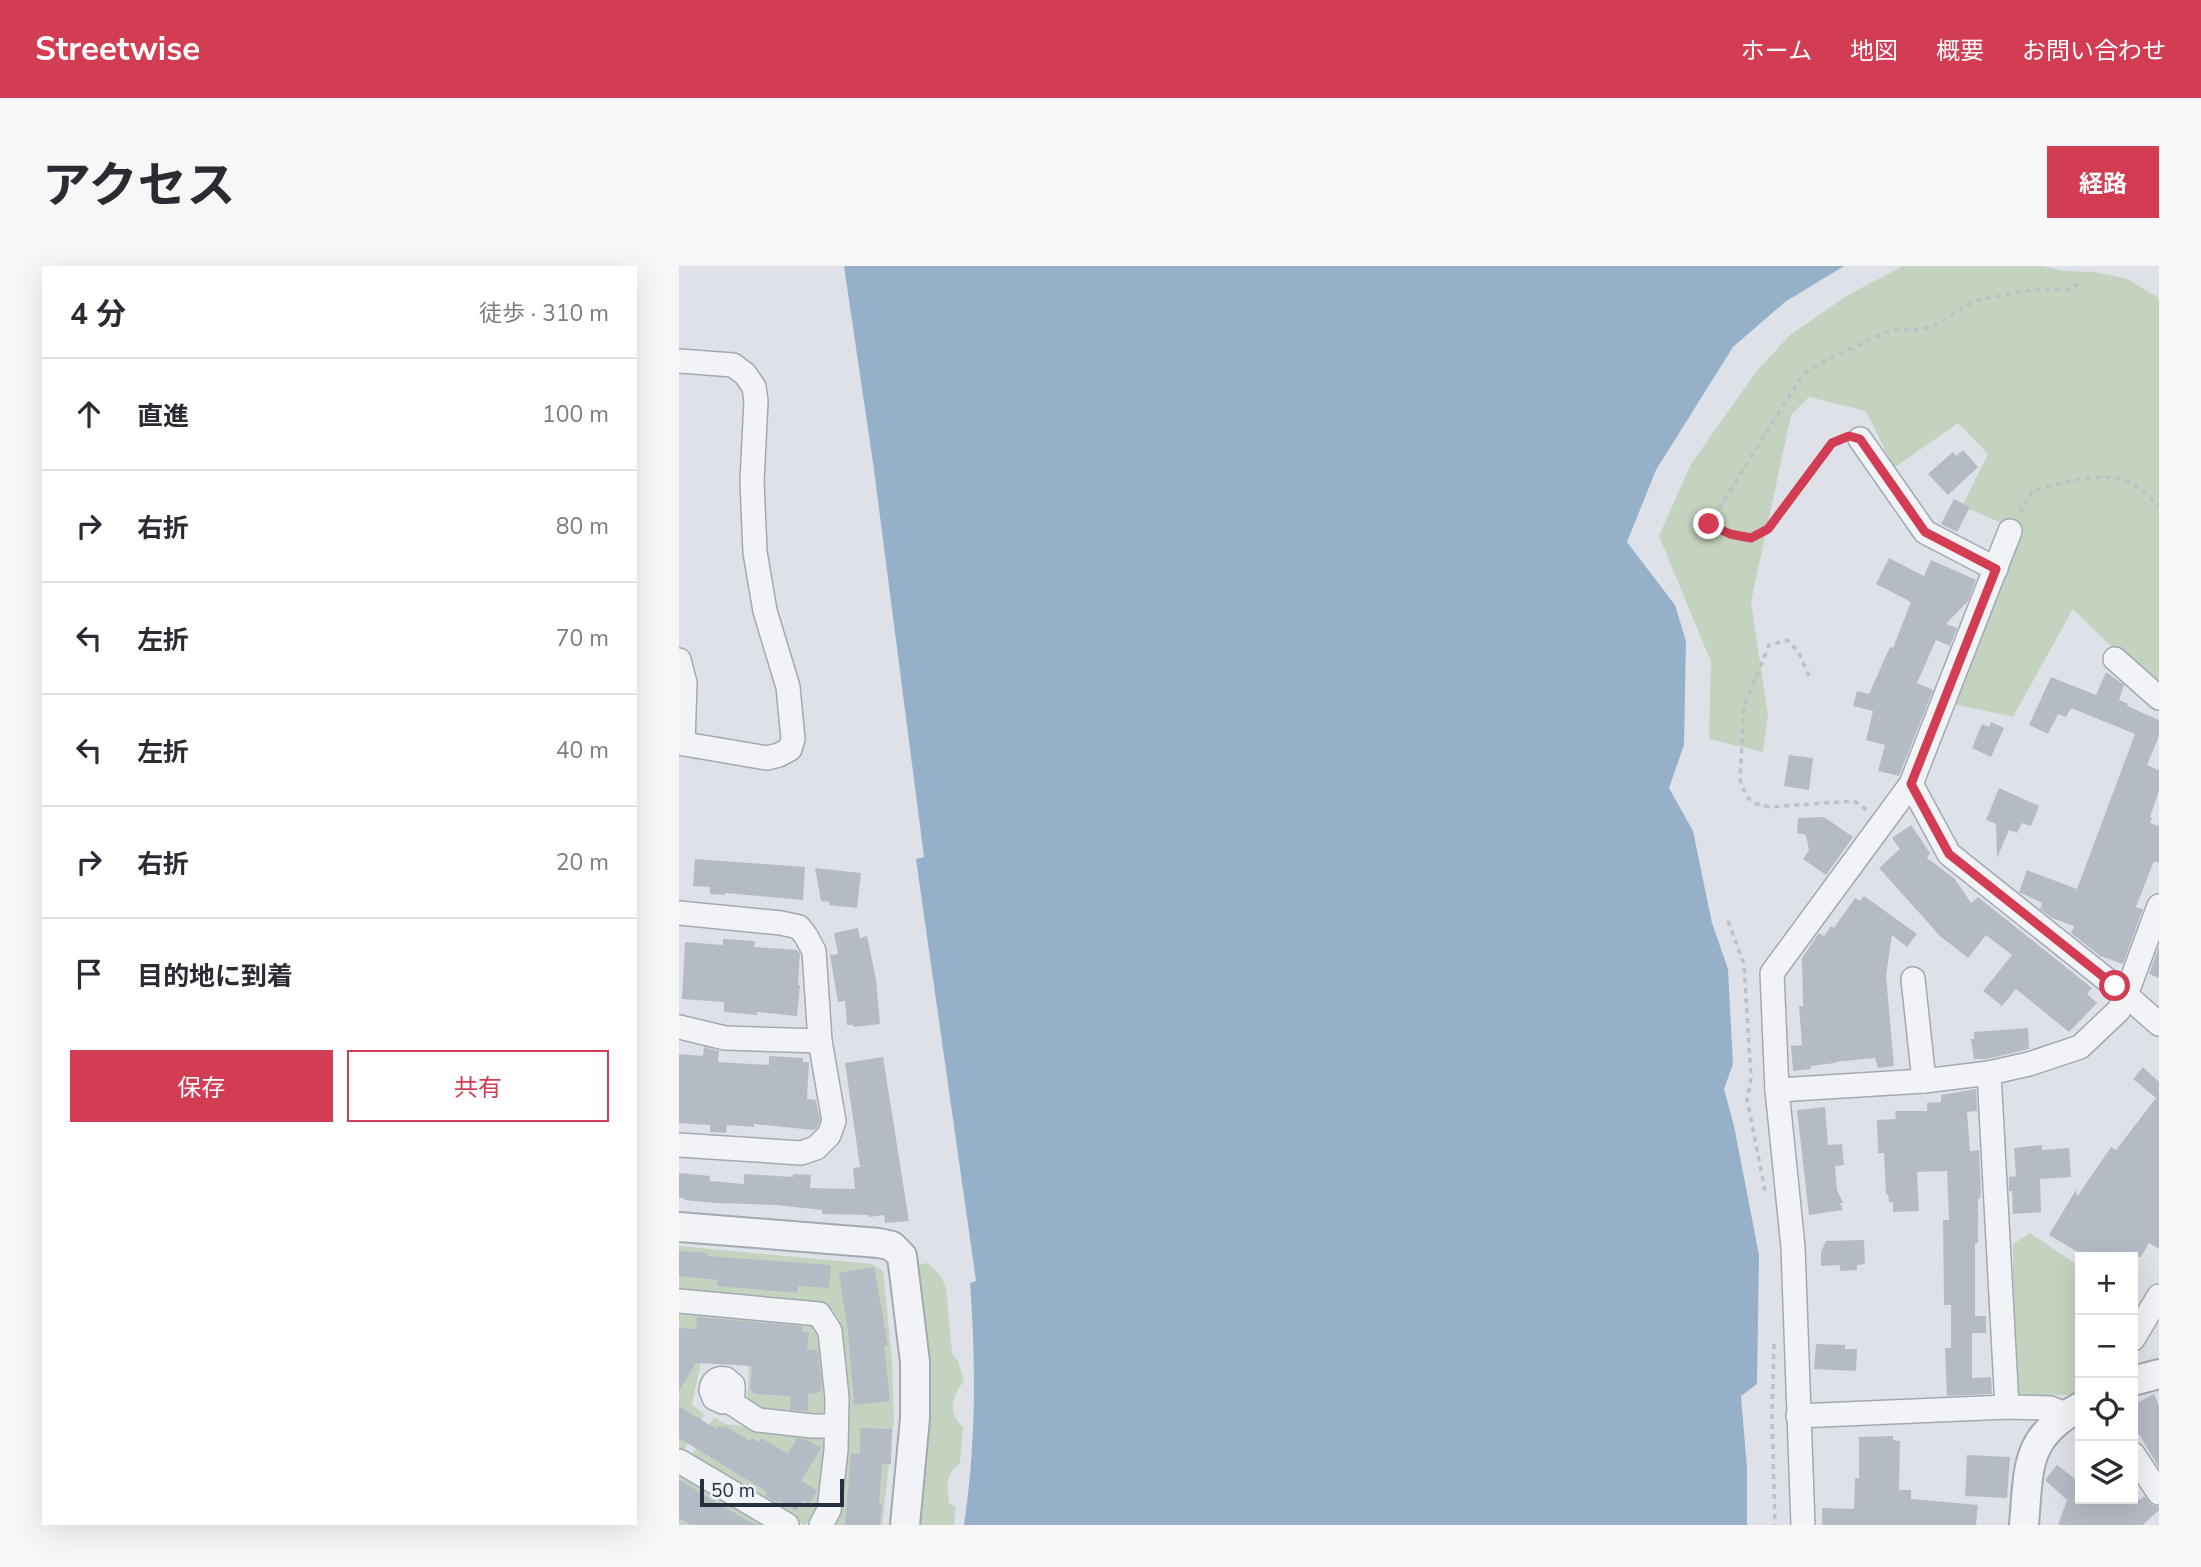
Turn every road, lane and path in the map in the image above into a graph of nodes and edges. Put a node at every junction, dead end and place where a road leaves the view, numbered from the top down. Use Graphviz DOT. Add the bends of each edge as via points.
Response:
graph roads {
  1 [pos="2081,282"];
  2 [pos="679,361"];
  3 [pos="1860,439"];
  4 [pos="2159,506"];
  5 [pos="2010,531"];
  6 [pos="1996,569"];
  7 [pos="2115,659"];
  8 [pos="679,660"];
  9 [pos="1809,676"];
  10 [pos="2159,698"];
  11 [pos="681,743"];
  12 [pos="1911,784"];
  13 [pos="1883,822"];
  14 [pos="2159,906"];
  15 [pos="679,913"];
  16 [pos="1728,921"];
  17 [pos="1913,979"];
  18 [pos="2126,995"];
  19 [pos="2159,1024"];
  20 [pos="679,1027"];
  21 [pos="820,1041"];
  22 [pos="1989,1073"];
  23 [pos="1924,1081"];
  24 [pos="1777,1090"];
  25 [pos="679,1145"];
  26 [pos="1766,1200"];
  27 [pos="679,1227"];
  28 [pos="2159,1296"];
  29 [pos="679,1301"];
  30 [pos="2138,1331"];
  31 [pos="1774,1334"];
  32 [pos="2159,1374"];
  33 [pos="2138,1380"];
  34 [pos="727,1400"];
  35 [pos="2007,1407"];
  36 [pos="2073,1411"];
  37 [pos="1798,1416"];
  38 [pos="836,1426"];
  39 [pos="679,1461"];
  40 [pos="2138,1462"];
  41 [pos="2159,1493"];
  42 [pos="787,1525"];
  43 [pos="821,1525"];
  44 [pos="905,1525"];
  45 [pos="1775,1525"];
  46 [pos="1803,1525"];
  47 [pos="2024,1525"];
  1 -- 3 [label="path" via="2071,289 2031,290 1973,301 1938,324 1920,330 1892,330 1803,374 1709,524 1751,538 1768,529 1832,443 1849,436"];
  2 -- 11 [label="street" via="733,365 754,387 755,552 765,611 788,687 793,739 790,749 767,758"];
  3 -- 6 [label="street" via="1925,532"];
  4 -- 5 [label="path" via="2129,483 2103,477 2060,483 2032,491"];
  5 -- 6 [label="street"];
  6 -- 12 [label="street"];
  7 -- 10 [label="street"];
  8 -- 11 [label="street" via="685,683"];
  9 -- 13 [label="path" via="1787,640 1769,645 1744,706 1740,780 1747,797 1769,807 1854,801"];
  12 -- 13 [label="street"];
  12 -- 18 [label="street" via="1949,854"];
  13 -- 24 [label="street" via="1772,973"];
  14 -- 18 [label="street"];
  15 -- 21 [label="street" via="799,927 814,951"];
  16 -- 26 [label="path" via="1744,964 1751,1078 1748,1100"];
  17 -- 23 [label="street"];
  18 -- 19 [label="street"];
  18 -- 22 [label="street" via="2119,1010 2080,1047"];
  20 -- 21 [label="street" via="725,1038"];
  21 -- 25 [label="street" via="834,1121 829,1135 816,1147 801,1153"];
  22 -- 23 [label="street"];
  22 -- 35 [label="street"];
  23 -- 24 [label="street"];
  24 -- 37 [label="street" via="1793,1247"];
  27 -- 44 [label="street" via="879,1243 892,1245 902,1256 915,1362 915,1431"];
  28 -- 30 [label="street"];
  29 -- 38 [label="street" via="819,1314 830,1331"];
  31 -- 45 [label="path"];
  32 -- 33 [label="street"];
  34 -- 38 [label="street" via="758,1420"];
  35 -- 36 [label="street"];
  35 -- 37 [label="street"];
  36 -- 47 [label="street" via="2048,1428 2036,1447"];
  37 -- 46 [label="street"];
  38 -- 43 [label="street" via="829,1510"];
  39 -- 42 [label="street"];
  40 -- 41 [label="street"];
}
